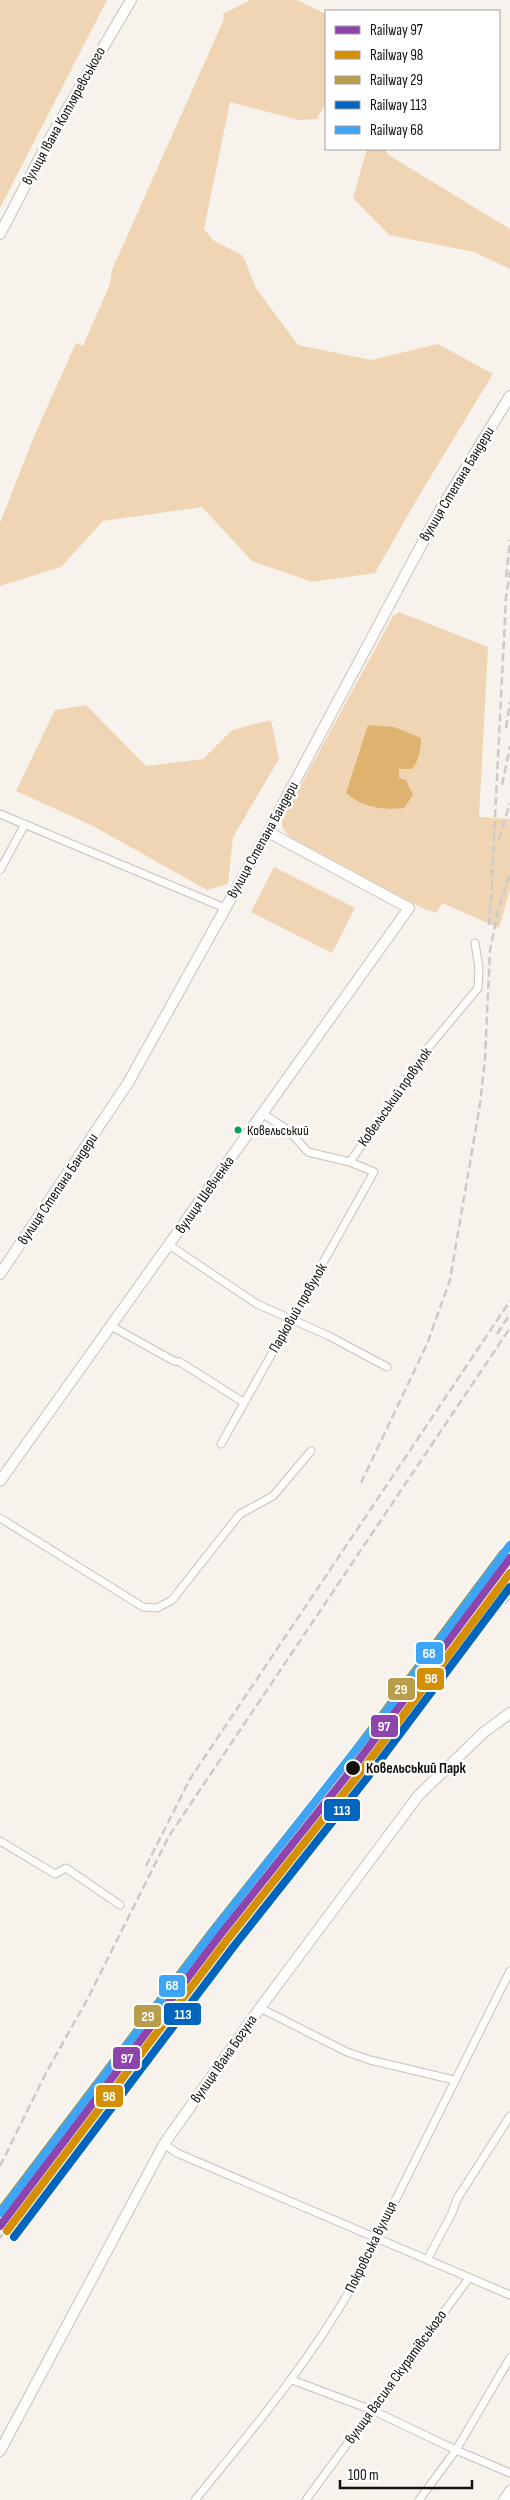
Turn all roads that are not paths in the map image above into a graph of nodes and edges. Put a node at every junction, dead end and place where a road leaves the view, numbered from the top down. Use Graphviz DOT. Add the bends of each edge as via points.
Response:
graph roads {
  1 [pos="131,0"];
  2 [pos="0,234"];
  3 [pos="510,396"];
  4 [pos="0,814"];
  5 [pos="25,824"];
  6 [pos="268,832"];
  7 [pos="0,870"];
  8 [pos="225,908"];
  9 [pos="475,943"];
  10 [pos="262,1113"];
  11 [pos="350,1162"];
  12 [pos="169,1245"];
  13 [pos="0,1274"];
  14 [pos="290,1320"];
  15 [pos="111,1326"];
  16 [pos="387,1367"];
  17 [pos="243,1402"];
  18 [pos="221,1444"];
  19 [pos="311,1451"];
  20 [pos="0,1481"];
  21 [pos="0,1518"];
  22 [pos="510,1713"];
  23 [pos="0,1841"];
  24 [pos="120,1904"];
  25 [pos="510,1970"];
  26 [pos="260,2008"];
  27 [pos="454,2080"];
  28 [pos="510,2116"];
  29 [pos="164,2144"];
  30 [pos="376,2238"];
  31 [pos="427,2260"];
  32 [pos="469,2278"];
  33 [pos="510,2295"];
  34 [pos="510,2358"];
  35 [pos="292,2380"];
  36 [pos="372,2410"];
  37 [pos="456,2450"];
  38 [pos="0,2451"];
  39 [pos="510,2472"];
  40 [pos="510,2491"];
  41 [pos="195,2500"];
  42 [pos="306,2500"];
  43 [pos="419,2500"];
  44 [pos="504,2500"];
  1 -- 2 [label="street, вулиця Івана Котляревського" via="49,140"];
  3 -- 6 [label="street, вулиця Степана Бандери" via="440,510"];
  4 -- 5 [label="street"];
  5 -- 7 [label="street"];
  5 -- 8 [label="street"];
  6 -- 8 [label="street, вулиця Степана Бандери"];
  6 -- 10 [label="street, вулиця Шевченка" via="409,908"];
  8 -- 13 [label="street, вулиця Степана Бандери" via="117,1101"];
  9 -- 11 [label="street, Ковельський провулок" via="478,988 423,1055"];
  10 -- 11 [label="street, Ковельський провулок" via="288,1130 308,1152"];
  10 -- 12 [label="street, вулиця Шевченка"];
  11 -- 14 [label="street, Парковий провулок" via="374,1172"];
  12 -- 14 [label="street" via="257,1304"];
  12 -- 15 [label="street, вулиця Шевченка"];
  14 -- 16 [label="street" via="329,1336"];
  14 -- 17 [label="street, Парковий провулок"];
  15 -- 17 [label="street" via="180,1362"];
  15 -- 20 [label="street, вулиця Шевченка"];
  17 -- 18 [label="street, Парковий провулок"];
  19 -- 21 [label="street" via="272,1496 240,1514 172,1600 157,1608 143,1607"];
  22 -- 26 [label="street, вулиця Івана Богуна" via="482,1733 418,1796"];
  23 -- 24 [label="street" via="55,1874 66,1868"];
  25 -- 27 [label="street, Покровська вулиця"];
  26 -- 27 [label="street" via="347,2052"];
  26 -- 29 [label="street, вулиця Івана Богуна"];
  27 -- 30 [label="street, Покровська вулиця"];
  28 -- 31 [label="street" via="457,2198"];
  29 -- 30 [label="street" via="178,2153"];
  29 -- 38 [label="street, вулиця Івана Богуна"];
  30 -- 31 [label="street"];
  30 -- 35 [label="street, Покровська вулиця" via="326,2333"];
  31 -- 32 [label="street"];
  32 -- 33 [label="street"];
  32 -- 36 [label="street, вулиця Василя Скуратівського"];
  34 -- 37 [label="street"];
  35 -- 36 [label="street"];
  35 -- 41 [label="street, Покровська вулиця"];
  36 -- 37 [label="street"];
  36 -- 42 [label="street, вулиця Василя Скуратівського"];
  37 -- 39 [label="street"];
  37 -- 43 [label="street"];
  40 -- 44 [label="street"];
}
